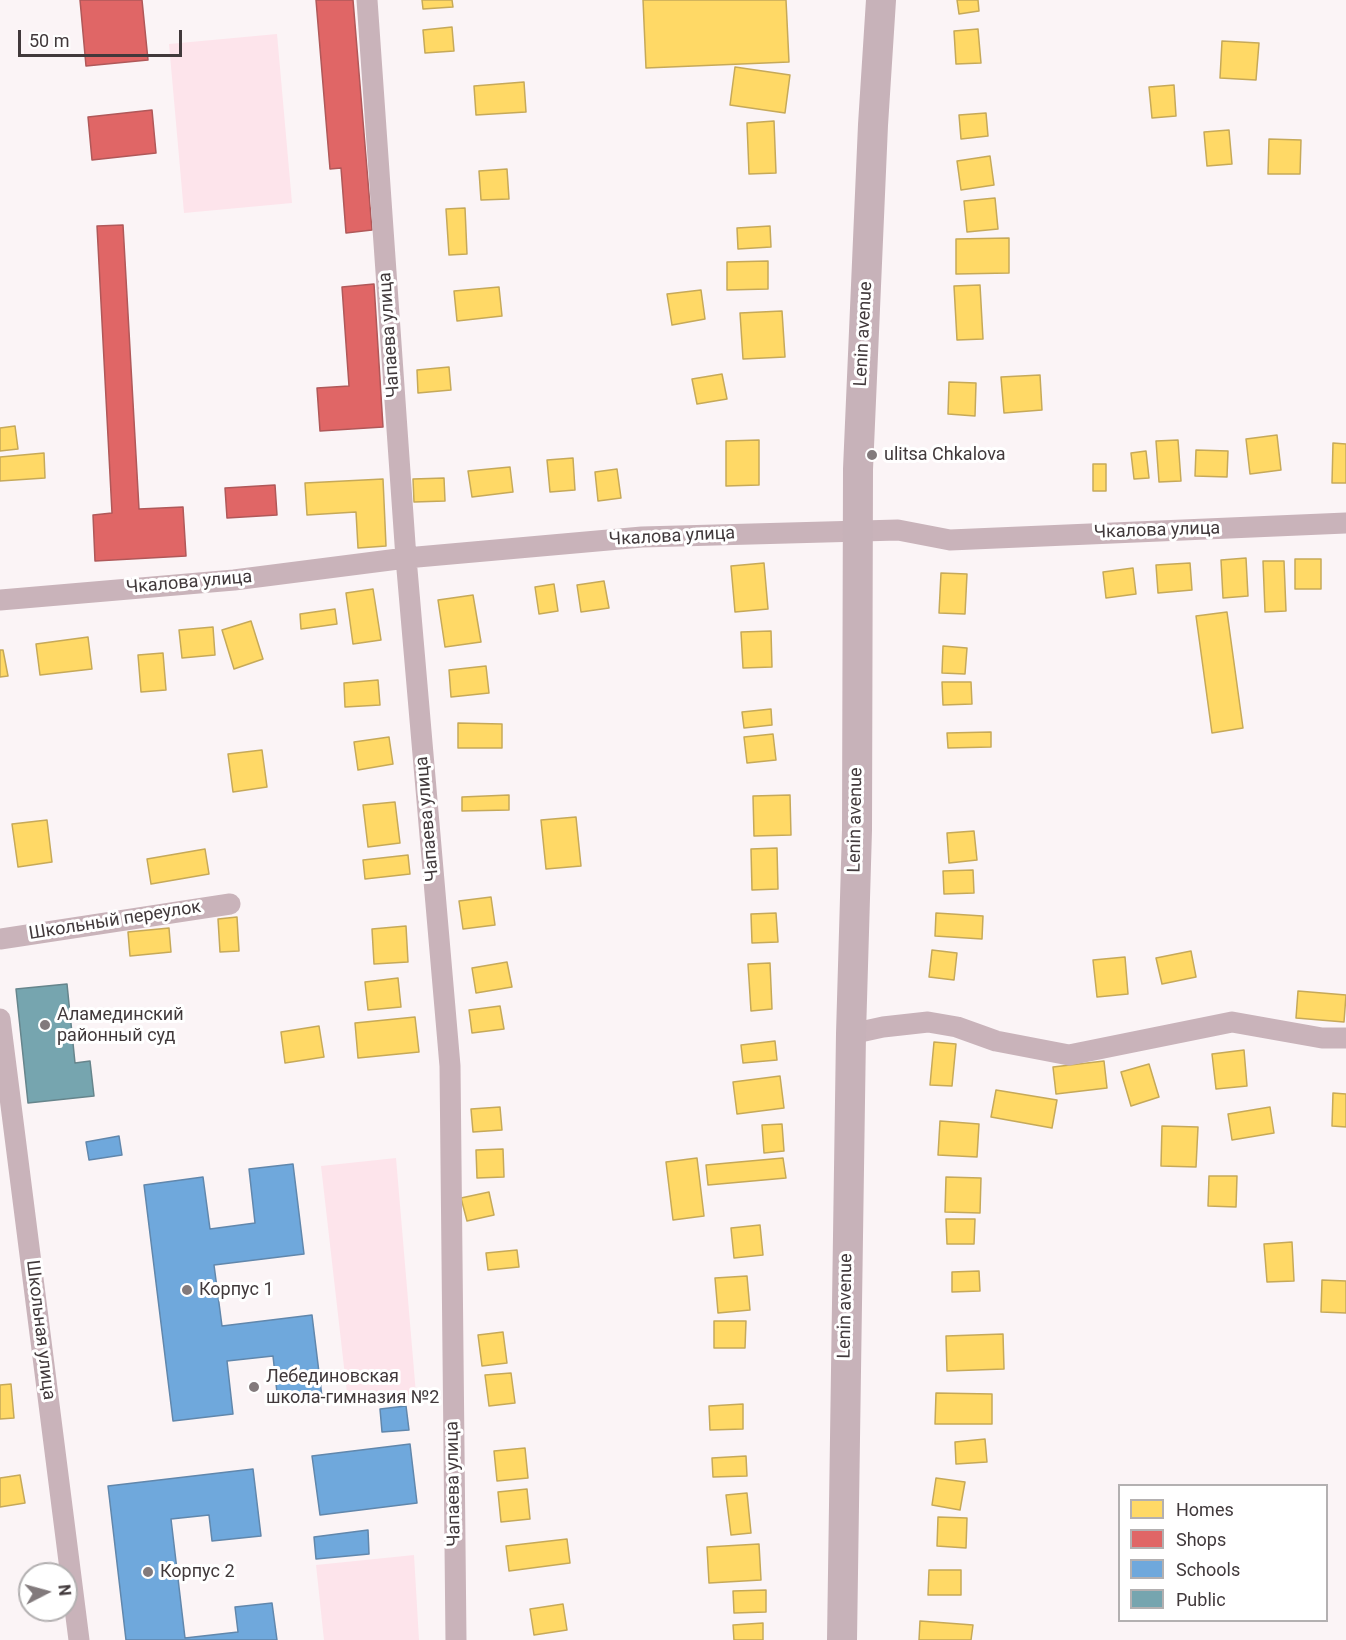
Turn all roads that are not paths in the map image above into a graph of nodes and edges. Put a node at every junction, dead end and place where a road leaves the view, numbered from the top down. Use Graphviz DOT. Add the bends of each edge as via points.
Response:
graph roads {
  1 [pos="367,0"];
  2 [pos="881,0"];
  3 [pos="1346,523"];
  4 [pos="857,531"];
  5 [pos="406,558"];
  6 [pos="0,600"];
  7 [pos="230,904"];
  8 [pos="0,939"];
  9 [pos="0,1019"];
  10 [pos="851,1034"];
  11 [pos="1346,1038"];
  12 [pos="79,1640"];
  13 [pos="456,1640"];
  14 [pos="842,1640"];
  1 -- 5 [label="street, Чапаева улица"];
  2 -- 4 [label="main road, Lenin avenue"];
  3 -- 4 [label="street, Чкалова улица" via="950,540 898,530"];
  4 -- 5 [label="street, Чкалова улица" via="642,537"];
  4 -- 10 [label="main road, Lenin avenue" via="857,830"];
  5 -- 6 [label="street, Чкалова улица" via="234,580"];
  5 -- 13 [label="street, Чапаева улица" via="450,1066"];
  7 -- 8 [label="street, Школьный переулок"];
  9 -- 12 [label="street, Школьная улица"];
  10 -- 11 [label="street" via="928,1022 957,1026 996,1041 1069,1055 1232,1022 1322,1038"];
  10 -- 14 [label="main road, Lenin avenue"];
}
